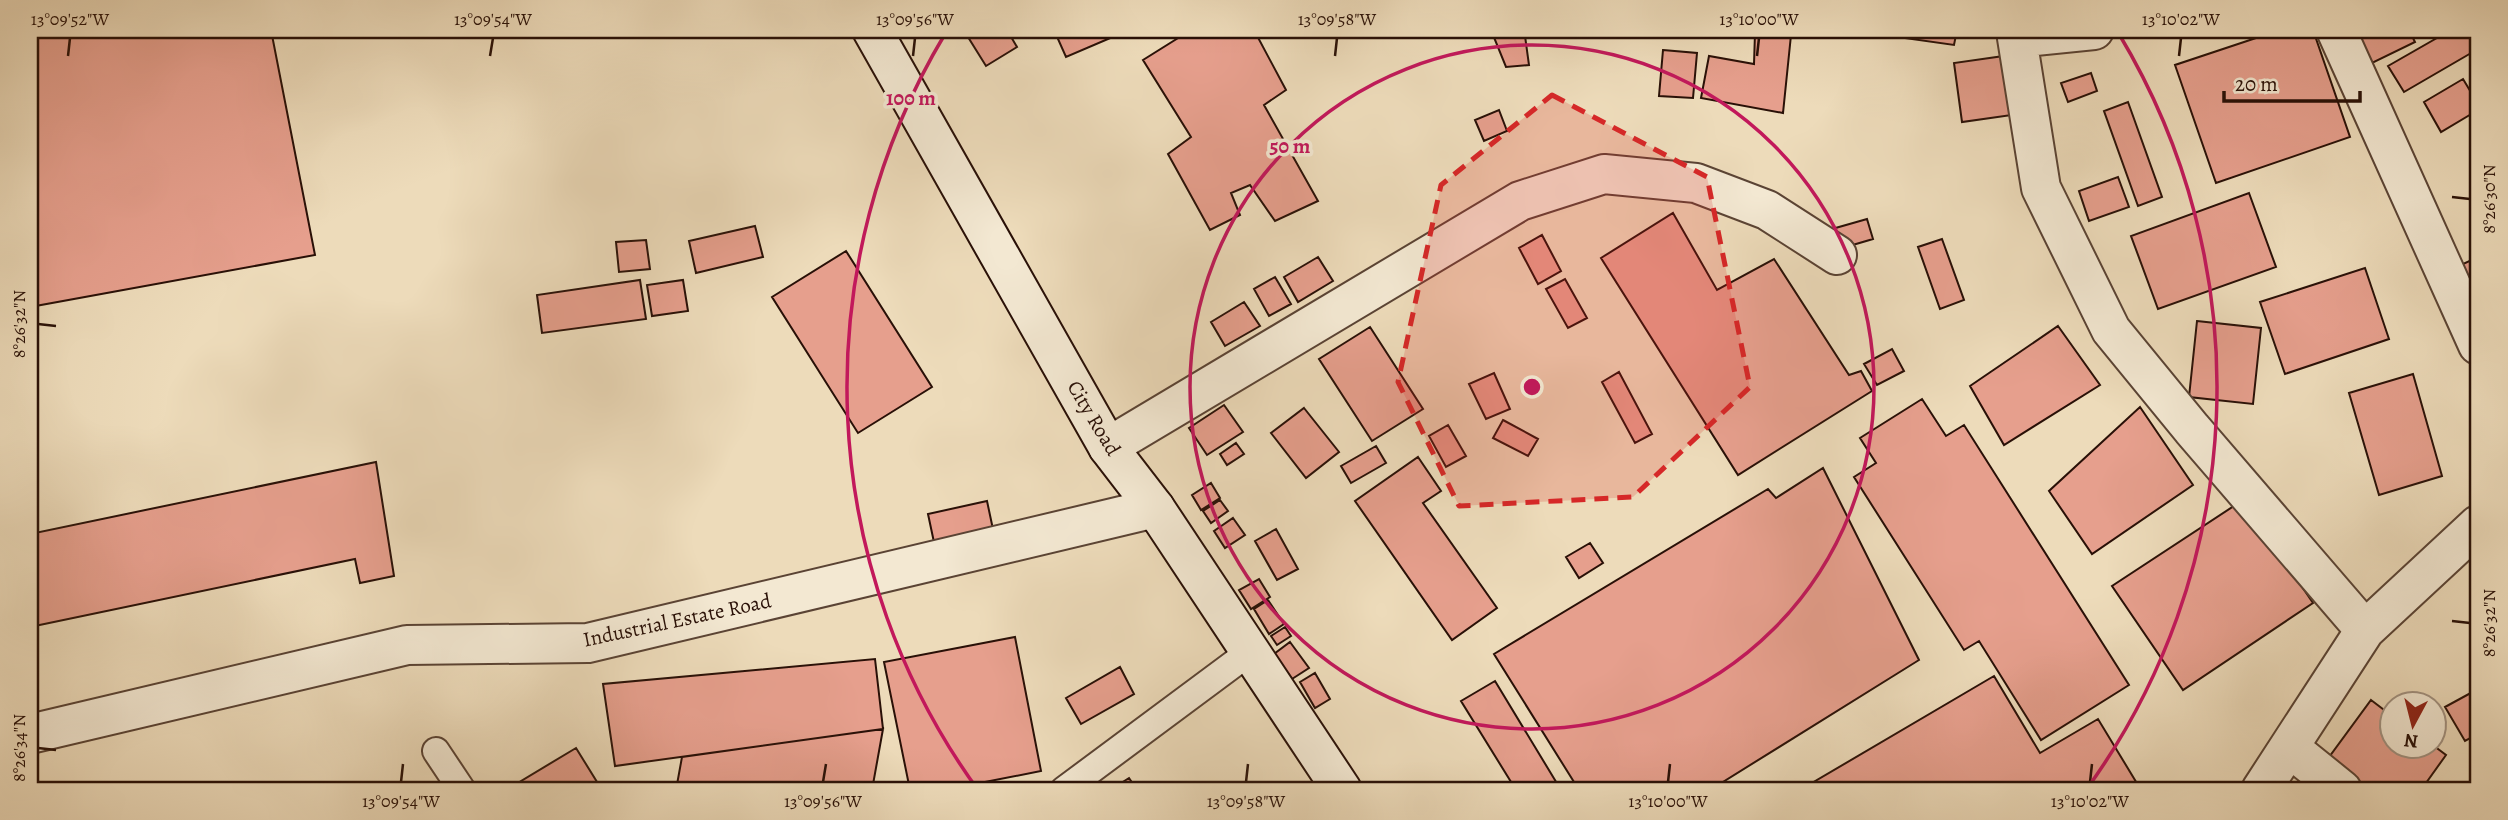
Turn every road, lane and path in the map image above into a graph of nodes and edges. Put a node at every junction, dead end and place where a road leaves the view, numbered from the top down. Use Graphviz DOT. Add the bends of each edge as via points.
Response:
graph roads {
  1 [pos="872,30"];
  2 [pos="2094,30"];
  3 [pos="2336,30"];
  4 [pos="1837,255"];
  5 [pos="2478,345"];
  6 [pos="1108,447"];
  7 [pos="1155,508"];
  8 [pos="2478,525"];
  9 [pos="2365,630"];
  10 [pos="1251,651"];
  11 [pos="30,734"];
  12 [pos="2290,748"];
  13 [pos="436,751"];
  14 [pos="462,790"];
  15 [pos="1064,790"];
  16 [pos="1342,790"];
  17 [pos="2261,790"];
  18 [pos="2342,790"];
  1 -- 6 [label="street, City Road"];
  2 -- 9 [label="street" via="2017,38 2041,188 2111,330"];
  3 -- 5 [label="street"];
  4 -- 6 [label="street" via="1767,210 1696,183 1604,174 1520,201"];
  6 -- 7 [label="street, City Road"];
  7 -- 10 [label="street, City Road"];
  7 -- 11 [label="street, Industrial Estate Road" via="588,643 407,645"];
  8 -- 9 [label="street"];
  9 -- 12 [label="street"];
  10 -- 15 [label="lane"];
  10 -- 16 [label="street, City Road"];
  12 -- 17 [label="street"];
  12 -- 18 [label="street"];
  13 -- 14 [label="lane"];
}
